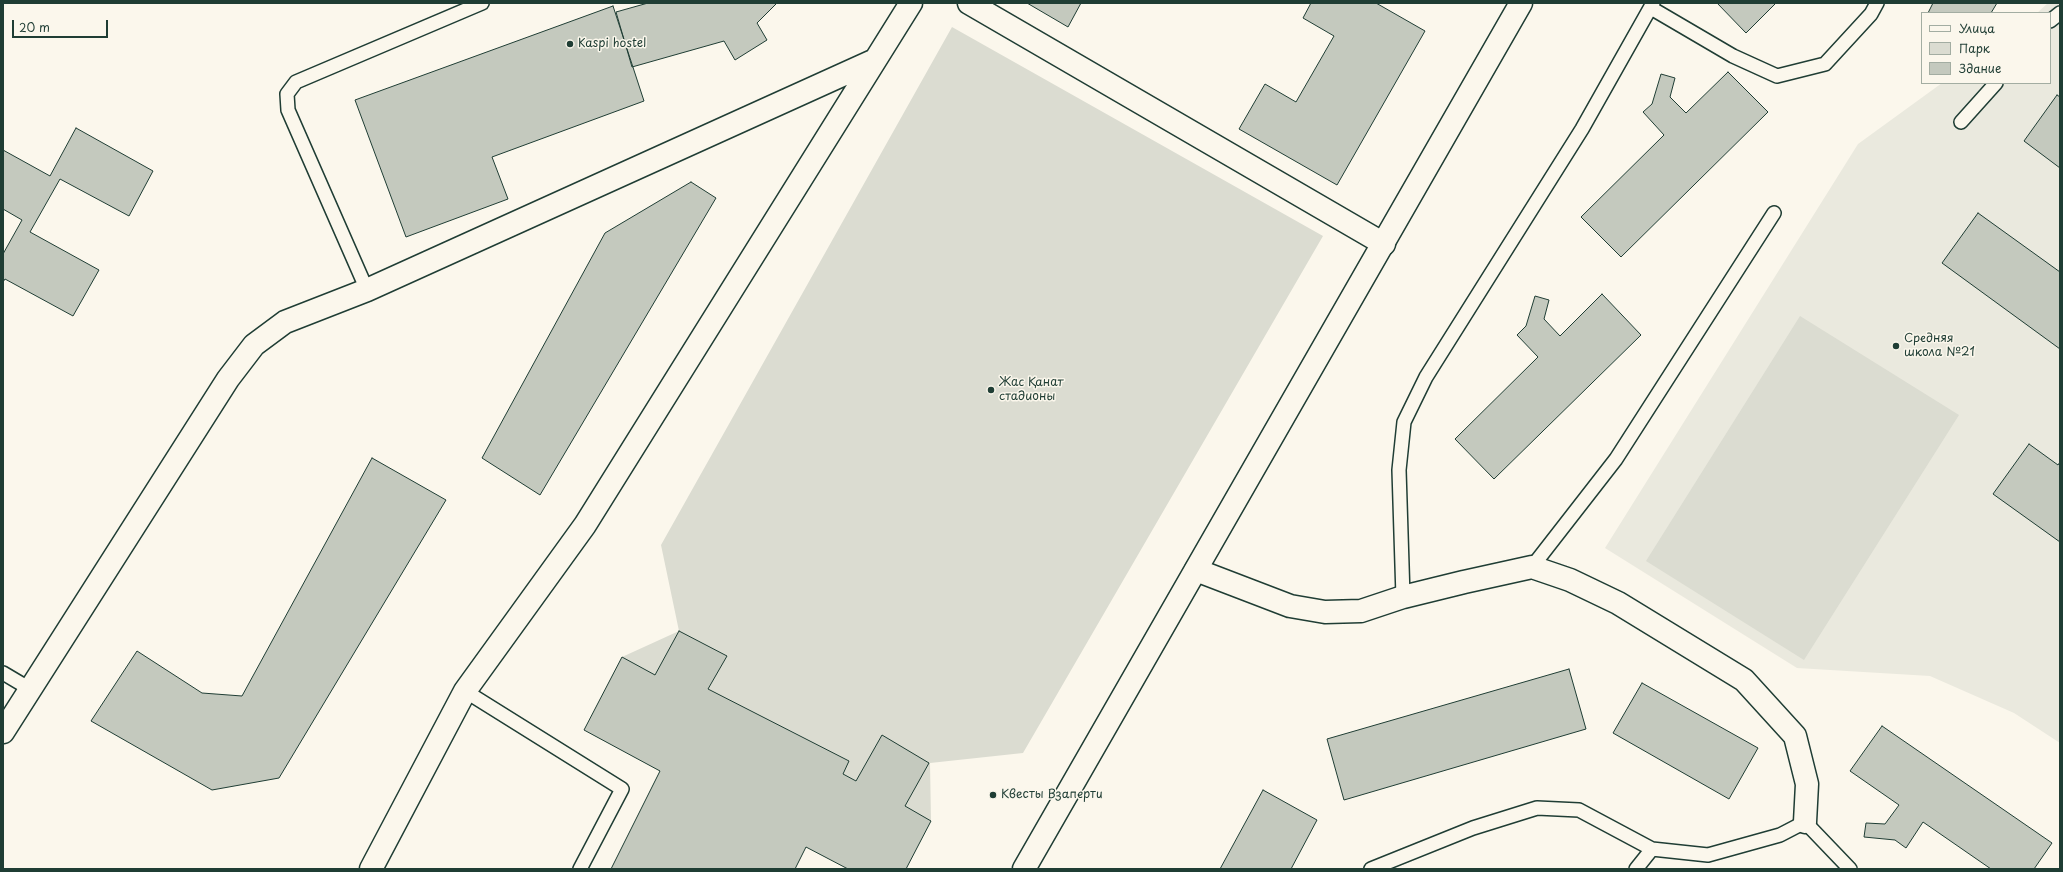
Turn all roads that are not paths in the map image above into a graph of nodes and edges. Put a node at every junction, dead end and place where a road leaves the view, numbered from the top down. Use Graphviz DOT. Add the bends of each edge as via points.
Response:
graph roads {
  1 [pos="482,3"];
  2 [pos="911,3"];
  3 [pos="968,3"];
  4 [pos="1877,3"];
  5 [pos="1515,5"];
  6 [pos="1652,6"];
  7 [pos="2060,13"];
  8 [pos="2051,20"];
  9 [pos="873,61"];
  10 [pos="1995,84"];
  11 [pos="1961,122"];
  12 [pos="1774,213"];
  13 [pos="1384,244"];
  14 [pos="367,290"];
  15 [pos="1532,567"];
  16 [pos="1196,570"];
  17 [pos="1403,597"];
  18 [pos="3,673"];
  19 [pos="30,689"];
  20 [pos="465,691"];
  21 [pos="3,732"];
  22 [pos="1804,822"];
  23 [pos="1652,849"];
  24 [pos="371,869"];
  25 [pos="580,869"];
  26 [pos="1024,869"];
  27 [pos="1371,869"];
  28 [pos="1636,869"];
  29 [pos="1850,869"];
  1 -- 14 [label="lane" via="296,82 287,94 288,110"];
  2 -- 9 [label="street"];
  3 -- 13 [label="street"];
  4 -- 6 [label="lane" via="1871,14 1825,64 1777,76 1733,56"];
  5 -- 13 [label="street"];
  6 -- 17 [label="lane" via="1582,129 1426,377 1404,422 1400,470"];
  7 -- 8 [label="lane"];
  9 -- 14 [label="street"];
  9 -- 20 [label="street" via="585,525"];
  10 -- 11 [label="lane"];
  12 -- 15 [label="lane" via="1616,459"];
  13 -- 16 [label="street"];
  14 -- 19 [label="street" via="285,322 254,345 228,379"];
  15 -- 17 [label="street"];
  15 -- 22 [label="street" via="1570,580 1618,603 1744,680 1795,736 1807,784"];
  16 -- 17 [label="street" via="1290,606 1325,612 1361,611"];
  16 -- 26 [label="street"];
  18 -- 19 [label="lane"];
  19 -- 21 [label="street"];
  20 -- 24 [label="street"];
  20 -- 25 [label="lane" via="622,789"];
  22 -- 23 [label="lane" via="1780,835 1708,855"];
  22 -- 29 [label="lane"];
  23 -- 27 [label="lane" via="1579,810 1537,808 1473,828"];
  23 -- 28 [label="lane"];
}
